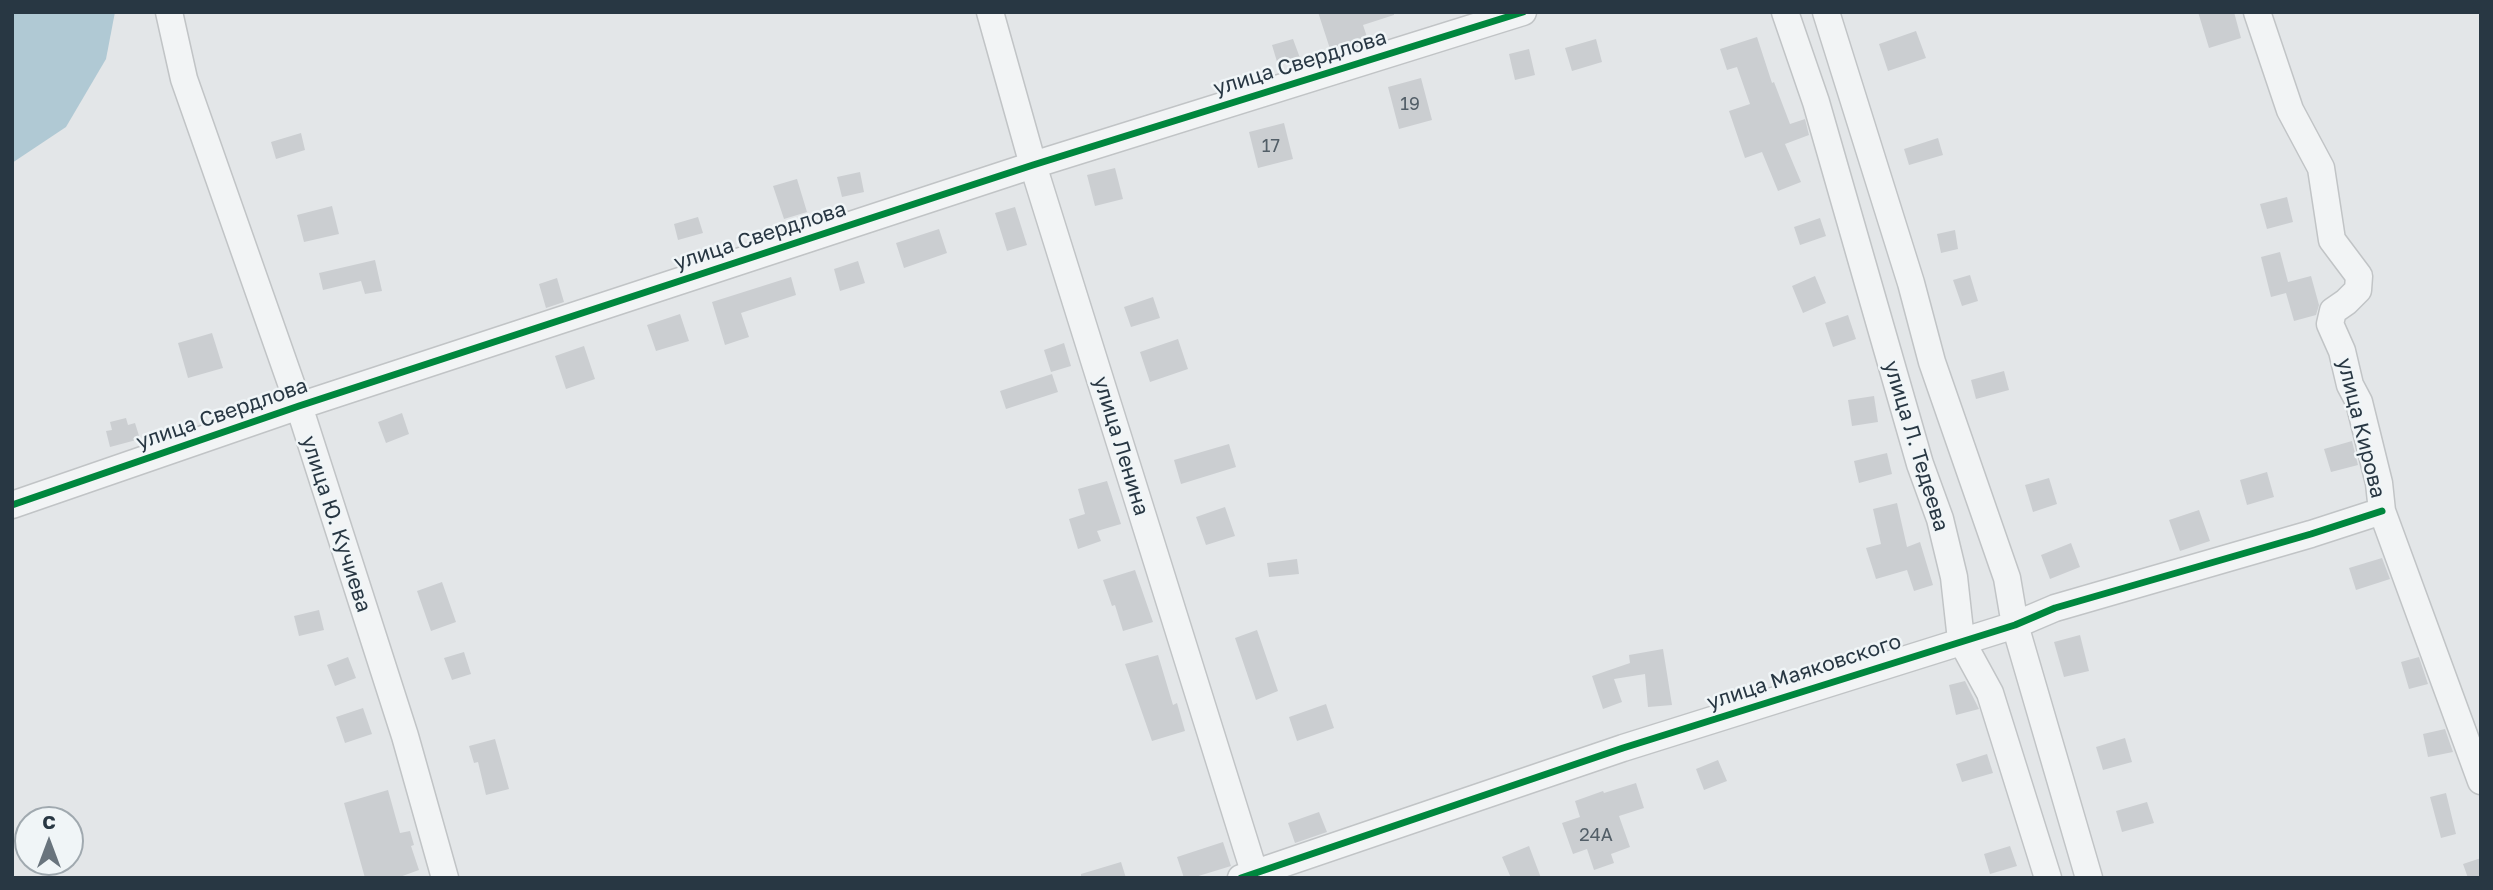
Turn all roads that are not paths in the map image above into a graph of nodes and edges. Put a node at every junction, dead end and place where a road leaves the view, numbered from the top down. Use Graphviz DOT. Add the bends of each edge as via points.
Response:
graph roads {
  1 [pos="169,12"];
  2 [pos="990,12"];
  3 [pos="1523,12"];
  4 [pos="1785,12"];
  5 [pos="1826,12"];
  6 [pos="2257,12"];
  7 [pos="1033,165"];
  8 [pos="299,406"];
  9 [pos="12,505"];
  10 [pos="2382,510"];
  11 [pos="2015,625"];
  12 [pos="1961,640"];
  13 [pos="2481,781"];
  14 [pos="1250,876"];
  15 [pos="445,878"];
  16 [pos="2048,878"];
  17 [pos="2089,878"];
  1 -- 8 [label="street, улица Ю. Кучиева" via="184,79"];
  2 -- 7 [label="street, улица Ленина"];
  3 -- 7 [label="street, улица Свердлова"];
  4 -- 12 [label="street, улица Л. Тедеева" via="1940,519 1954,577"];
  5 -- 11 [label="street, улица Л. Тедеева" via="1932,362 2007,578"];
  6 -- 10 [label="street, улица Кирова" via="2290,110 2320,168 2332,240 2360,276 2358,290 2333,311 2330,324 2359,402"];
  7 -- 8 [label="street, улица Свердлова"];
  7 -- 14 [label="street, улица Ленина"];
  8 -- 9 [label="street, улица Свердлова"];
  8 -- 15 [label="street, улица Ю. Кучиева" via="405,736"];
  10 -- 11 [label="street, улица Маяковского" via="2054,608"];
  10 -- 13 [label="street, улица Кирова"];
  11 -- 12 [label="street, улица Маяковского"];
  11 -- 17 [label="street, улица Л. Тедеева"];
  12 -- 14 [label="street, улица Маяковского" via="1623,748"];
  12 -- 16 [label="street, улица Л. Тедеева" via="1990,693"];
}
